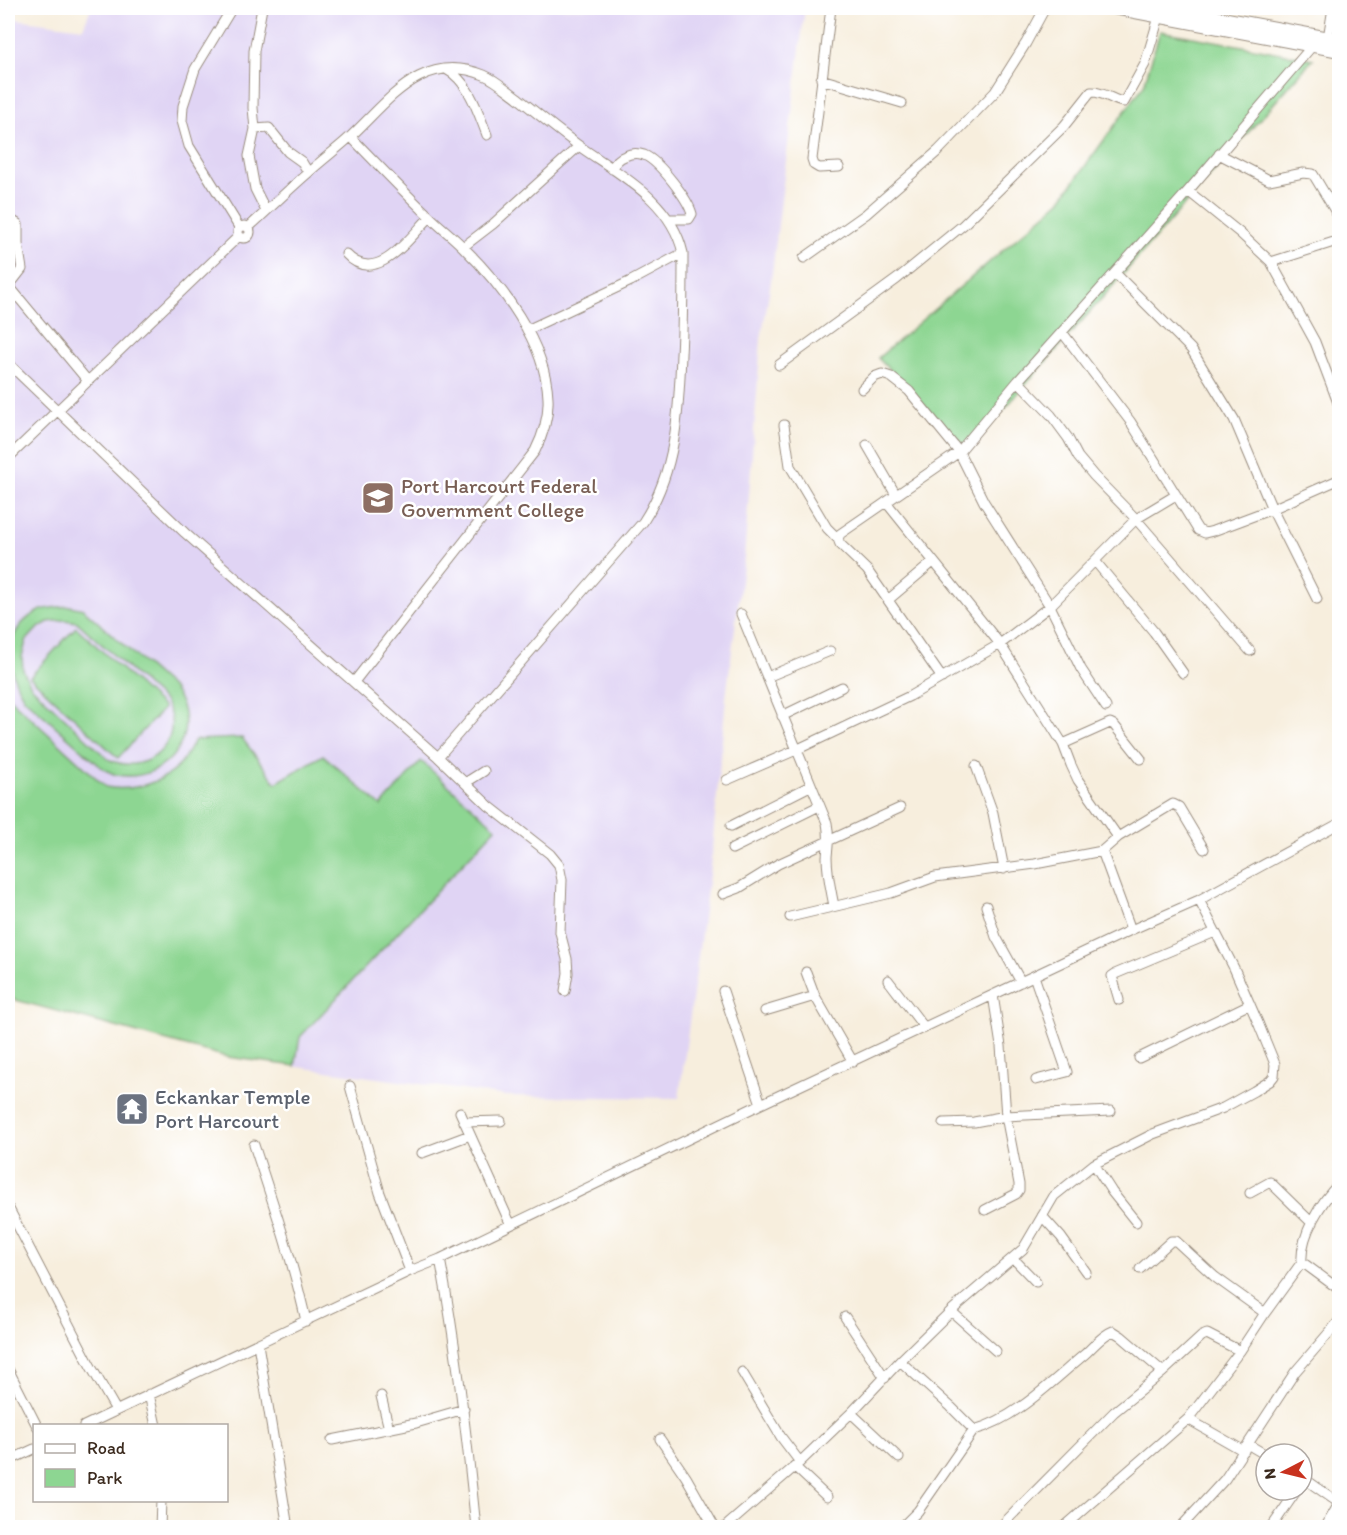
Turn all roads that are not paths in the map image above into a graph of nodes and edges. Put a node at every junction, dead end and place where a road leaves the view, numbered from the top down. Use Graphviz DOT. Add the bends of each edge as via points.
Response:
graph roads {
  1 [pos="232,8"];
  2 [pos="262,8"];
  3 [pos="831,8"];
  4 [pos="1045,8"];
  5 [pos="1114,8"];
  6 [pos="1333,8"];
  7 [pos="1164,12"];
  8 [pos="1334,39"];
  9 [pos="1313,45"];
  10 [pos="1340,51"];
  11 [pos="446,69"];
  12 [pos="821,80"];
  13 [pos="903,103"];
  14 [pos="255,129"];
  15 [pos="487,135"];
  16 [pos="351,137"];
  17 [pos="579,146"];
  18 [pos="1219,154"];
  19 [pos="839,167"];
  20 [pos="612,169"];
  21 [pos="309,172"];
  22 [pos="1188,191"];
  23 [pos="266,211"];
  24 [pos="430,217"];
  25 [pos="8,218"];
  26 [pos="669,219"];
  27 [pos="1340,219"];
  28 [pos="242,230"];
  29 [pos="1340,240"];
  30 [pos="463,247"];
  31 [pos="683,253"];
  32 [pos="346,254"];
  33 [pos="804,258"];
  34 [pos="1271,261"];
  35 [pos="1115,273"];
  36 [pos="8,286"];
  37 [pos="527,330"];
  38 [pos="1062,332"];
  39 [pos="8,363"];
  40 [pos="778,365"];
  41 [pos="87,380"];
  42 [pos="1018,381"];
  43 [pos="862,388"];
  44 [pos="1340,408"];
  45 [pos="57,409"];
  46 [pos="784,425"];
  47 [pos="867,444"];
  48 [pos="958,452"];
  49 [pos="8,458"];
  50 [pos="1340,479"];
  51 [pos="896,495"];
  52 [pos="1176,495"];
  53 [pos="886,502"];
  54 [pos="1272,509"];
  55 [pos="1136,519"];
  56 [pos="838,539"];
  57 [pos="1095,561"];
  58 [pos="933,562"];
  59 [pos="1317,599"];
  60 [pos="888,600"];
  61 [pos="1050,606"];
  62 [pos="741,614"];
  63 [pos="1000,644"];
  64 [pos="830,651"];
  65 [pos="1250,651"];
  66 [pos="1183,673"];
  67 [pos="767,677"];
  68 [pos="942,678"];
  69 [pos="354,682"];
  70 [pos="842,687"];
  71 [pos="1106,707"];
  72 [pos="782,716"];
  73 [pos="1063,744"];
  74 [pos="796,750"];
  75 [pos="438,757"];
  76 [pos="1142,759"];
  77 [pos="976,766"];
  78 [pos="484,771"];
  79 [pos="727,780"];
  80 [pos="465,783"];
  81 [pos="810,786"];
  82 [pos="819,806"];
  83 [pos="900,808"];
  84 [pos="1340,824"];
  85 [pos="730,826"];
  86 [pos="1118,837"];
  87 [pos="830,841"];
  88 [pos="732,849"];
  89 [pos="1204,849"];
  90 [pos="1102,850"];
  91 [pos="1004,869"];
  92 [pos="723,894"];
  93 [pos="1199,900"];
  94 [pos="834,906"];
  95 [pos="986,906"];
  96 [pos="790,917"];
  97 [pos="1131,930"];
  98 [pos="1215,932"];
  99 [pos="806,972"];
  100 [pos="1034,976"];
  101 [pos="888,980"];
  102 [pos="1021,982"];
  103 [pos="565,991"];
  104 [pos="723,991"];
  105 [pos="993,995"];
  106 [pos="815,996"];
  107 [pos="1119,1000"];
  108 [pos="1250,1004"];
  109 [pos="765,1011"];
  110 [pos="924,1027"];
  111 [pos="1139,1058"];
  112 [pos="853,1062"];
  113 [pos="1036,1080"];
  114 [pos="350,1086"];
  115 [pos="761,1104"];
  116 [pos="1111,1111"];
  117 [pos="460,1112"];
  118 [pos="1006,1116"];
  119 [pos="501,1121"];
  120 [pos="464,1122"];
  121 [pos="943,1123"];
  122 [pos="470,1135"];
  123 [pos="254,1145"];
  124 [pos="422,1153"];
  125 [pos="1094,1164"];
  126 [pos="1340,1184"];
  127 [pos="1250,1193"];
  128 [pos="8,1206"];
  129 [pos="985,1210"];
  130 [pos="1042,1216"];
  131 [pos="1136,1222"];
  132 [pos="510,1223"];
  133 [pos="1312,1223"];
  134 [pos="1013,1258"];
  135 [pos="440,1259"];
  136 [pos="1302,1262"];
  137 [pos="1140,1269"];
  138 [pos="410,1271"];
  139 [pos="1086,1272"];
  140 [pos="1036,1282"];
  141 [pos="1340,1290"];
  142 [pos="951,1311"];
  143 [pos="1265,1313"];
  144 [pos="845,1317"];
  145 [pos="1340,1320"];
  146 [pos="306,1321"];
  147 [pos="258,1344"];
  148 [pos="996,1351"];
  149 [pos="1240,1351"];
  150 [pos="900,1360"];
  151 [pos="8,1369"];
  152 [pos="742,1372"];
  153 [pos="1163,1372"];
  154 [pos="885,1378"];
  155 [pos="149,1394"];
  156 [pos="381,1396"];
  157 [pos="464,1409"];
  158 [pos="116,1410"];
  159 [pos="852,1413"];
  160 [pos="1188,1419"];
  161 [pos="36,1424"];
  162 [pos="86,1424"];
  163 [pos="156,1424"];
  164 [pos="389,1429"];
  165 [pos="974,1430"];
  166 [pos="660,1439"];
  167 [pos="332,1440"];
  168 [pos="1247,1448"];
  169 [pos="33,1449"];
  170 [pos="1254,1451"];
  171 [pos="899,1458"];
  172 [pos="8,1461"];
  173 [pos="797,1464"];
  174 [pos="1314,1486"];
  175 [pos="827,1497"];
  176 [pos="160,1502"];
  177 [pos="1289,1502"];
  178 [pos="1339,1503"];
  179 [pos="1328,1523"];
  180 [pos="160,1527"];
  181 [pos="288,1527"];
  182 [pos="476,1527"];
  183 [pos="715,1527"];
  184 [pos="724,1527"];
  185 [pos="901,1527"];
  186 [pos="999,1527"];
  187 [pos="1063,1527"];
  188 [pos="1180,1527"];
  189 [pos="1271,1527"];
  190 [pos="1340,1527"];
  1 -- 28 [label="street" via="195,69 182,121 189,146"];
  2 -- 14 [label="street" via="254,51"];
  3 -- 12 [label="street"];
  4 -- 33 [label="street" via="995,92 938,151 866,214"];
  5 -- 7 [label="main road"];
  6 -- 8 [label="street"];
  7 -- 8 [label="main road"];
  7 -- 9 [label="main road"];
  7 -- 40 [label="street" via="1145,64 1124,102 1091,92 1064,126 963,225 914,266"];
  9 -- 10 [label="main road"];
  9 -- 18 [label="street"];
  11 -- 15 [label="street" via="464,85"];
  11 -- 16 [label="street" via="430,72 405,85"];
  11 -- 17 [label="street" via="461,68 487,76"];
  12 -- 13 [label="street"];
  12 -- 19 [label="street" via="812,159 819,168"];
  14 -- 21 [label="street" via="269,128"];
  14 -- 23 [label="street" via="249,156 255,189"];
  16 -- 21 [label="street"];
  16 -- 24 [label="street"];
  17 -- 20 [label="street"];
  17 -- 30 [label="street"];
  18 -- 22 [label="street"];
  18 -- 27 [label="street" via="1269,180 1313,174"];
  20 -- 26 [label="street" via="652,198"];
  20 -- 26 [label="street" via="620,158 631,154 651,159 679,190 693,214 689,219"];
  21 -- 23 [label="street"];
  22 -- 34 [label="street"];
  22 -- 35 [label="street"];
  23 -- 28 [label="street"];
  24 -- 30 [label="street"];
  24 -- 32 [label="street" via="384,262 361,265"];
  25 -- 36 [label="street" via="18,224 22,269"];
  26 -- 31 [label="street"];
  28 -- 41 [label="street"];
  29 -- 34 [label="street"];
  30 -- 37 [label="street" via="506,297"];
  31 -- 37 [label="street"];
  31 -- 75 [label="street" via="675,436 666,474 651,510"];
  34 -- 44 [label="street" via="1315,342"];
  35 -- 38 [label="street"];
  35 -- 54 [label="street" via="1191,349 1234,419"];
  36 -- 41 [label="street"];
  37 -- 69 [label="street" via="545,373 548,399 545,426 535,451"];
  38 -- 42 [label="street"];
  38 -- 52 [label="street" via="1130,421"];
  39 -- 45 [label="street"];
  41 -- 45 [label="street"];
  42 -- 48 [label="street"];
  42 -- 55 [label="street" via="1051,415 1088,470"];
  43 -- 48 [label="street" via="874,377 891,377 909,391"];
  45 -- 49 [label="street"];
  45 -- 69 [label="street" via="185,533"];
  46 -- 56 [label="street" via="790,466 827,528"];
  47 -- 51 [label="street"];
  48 -- 51 [label="street"];
  48 -- 61 [label="street" via="984,502"];
  50 -- 54 [label="street"];
  51 -- 53 [label="street"];
  52 -- 54 [label="street" via="1198,531 1205,533"];
  52 -- 55 [label="street"];
  53 -- 56 [label="street"];
  53 -- 58 [label="street"];
  54 -- 59 [label="street"];
  55 -- 57 [label="street"];
  55 -- 65 [label="street"];
  56 -- 60 [label="street"];
  57 -- 61 [label="street"];
  57 -- 66 [label="street"];
  58 -- 60 [label="street"];
  58 -- 63 [label="street"];
  60 -- 68 [label="street"];
  61 -- 63 [label="street"];
  61 -- 71 [label="street" via="1080,669"];
  62 -- 67 [label="street"];
  63 -- 68 [label="street"];
  63 -- 73 [label="street"];
  64 -- 67 [label="street"];
  67 -- 72 [label="street"];
  68 -- 74 [label="street"];
  69 -- 75 [label="street"];
  70 -- 72 [label="street"];
  72 -- 74 [label="street"];
  73 -- 76 [label="street" via="1110,723"];
  73 -- 86 [label="street" via="1078,780"];
  74 -- 79 [label="street"];
  74 -- 81 [label="street"];
  75 -- 80 [label="street"];
  77 -- 91 [label="street" via="993,813"];
  78 -- 80 [label="street"];
  80 -- 103 [label="street" via="559,865 560,932 568,973"];
  81 -- 82 [label="street"];
  81 -- 85 [label="street"];
  82 -- 87 [label="street"];
  82 -- 88 [label="street"];
  83 -- 87 [label="street"];
  84 -- 93 [label="street"];
  86 -- 89 [label="street" via="1173,804"];
  86 -- 90 [label="street"];
  87 -- 92 [label="street"];
  87 -- 94 [label="street" via="828,875"];
  90 -- 91 [label="street"];
  90 -- 97 [label="street"];
  91 -- 94 [label="street" via="935,877 891,893"];
  93 -- 97 [label="street"];
  93 -- 98 [label="street"];
  94 -- 96 [label="street"];
  95 -- 102 [label="street" via="996,937"];
  97 -- 100 [label="street"];
  98 -- 107 [label="street" via="1112,976"];
  98 -- 108 [label="street"];
  99 -- 106 [label="street"];
  100 -- 102 [label="street"];
  100 -- 113 [label="street" via="1067,1071"];
  101 -- 110 [label="street"];
  102 -- 105 [label="street"];
  104 -- 115 [label="street"];
  105 -- 110 [label="street"];
  105 -- 118 [label="street"];
  106 -- 109 [label="street"];
  106 -- 112 [label="street"];
  108 -- 111 [label="street"];
  108 -- 125 [label="street" via="1275,1064 1270,1081 1223,1108 1153,1134"];
  110 -- 112 [label="street"];
  112 -- 115 [label="street"];
  114 -- 138 [label="street" via="380,1193"];
  115 -- 132 [label="street"];
  116 -- 118 [label="street"];
  117 -- 120 [label="street"];
  118 -- 121 [label="street"];
  118 -- 129 [label="street" via="1019,1190"];
  119 -- 120 [label="street"];
  120 -- 122 [label="street"];
  122 -- 124 [label="street"];
  122 -- 132 [label="street"];
  123 -- 146 [label="street"];
  125 -- 130 [label="street" via="1054,1196"];
  125 -- 131 [label="street"];
  126 -- 133 [label="street" via="1318,1208"];
  127 -- 133 [label="street" via="1270,1182"];
  128 -- 158 [label="street"];
  130 -- 134 [label="street" via="1023,1249"];
  130 -- 139 [label="street"];
  132 -- 135 [label="street"];
  133 -- 136 [label="street" via="1301,1252"];
  134 -- 140 [label="street"];
  134 -- 142 [label="street"];
  135 -- 138 [label="street"];
  135 -- 157 [label="street"];
  136 -- 141 [label="street"];
  136 -- 143 [label="street"];
  137 -- 143 [label="street" via="1171,1241 1176,1241 1215,1277"];
  138 -- 146 [label="street"];
  142 -- 148 [label="street"];
  142 -- 150 [label="street"];
  143 -- 149 [label="street"];
  144 -- 154 [label="street"];
  145 -- 168 [label="street" via="1295,1372"];
  146 -- 147 [label="street"];
  147 -- 155 [label="street"];
  147 -- 181 [label="street"];
  149 -- 153 [label="street" via="1207,1334"];
  149 -- 160 [label="street"];
  150 -- 154 [label="street"];
  150 -- 165 [label="street"];
  151 -- 161 [label="street"];
  152 -- 173 [label="street"];
  153 -- 165 [label="street" via="1113,1331 1106,1333 1015,1410 987,1427"];
  153 -- 186 [label="street" via="1114,1412"];
  154 -- 159 [label="street"];
  155 -- 158 [label="street"];
  155 -- 163 [label="street"];
  156 -- 164 [label="street"];
  157 -- 164 [label="street"];
  157 -- 182 [label="street"];
  158 -- 162 [label="street"];
  159 -- 171 [label="street"];
  159 -- 173 [label="street"];
  160 -- 168 [label="street"];
  160 -- 187 [label="street"];
  164 -- 167 [label="street"];
  165 -- 185 [label="street" via="918,1511"];
  166 -- 183 [label="street"];
  168 -- 170 [label="street"];
  168 -- 188 [label="street" via="1225,1479"];
  169 -- 172 [label="street"];
  173 -- 175 [label="street"];
  173 -- 184 [label="street"];
  174 -- 178 [label="street"];
  176 -- 180 [label="street"];
  177 -- 189 [label="street"];
  178 -- 179 [label="street"];
  179 -- 190 [label="street"];
}
